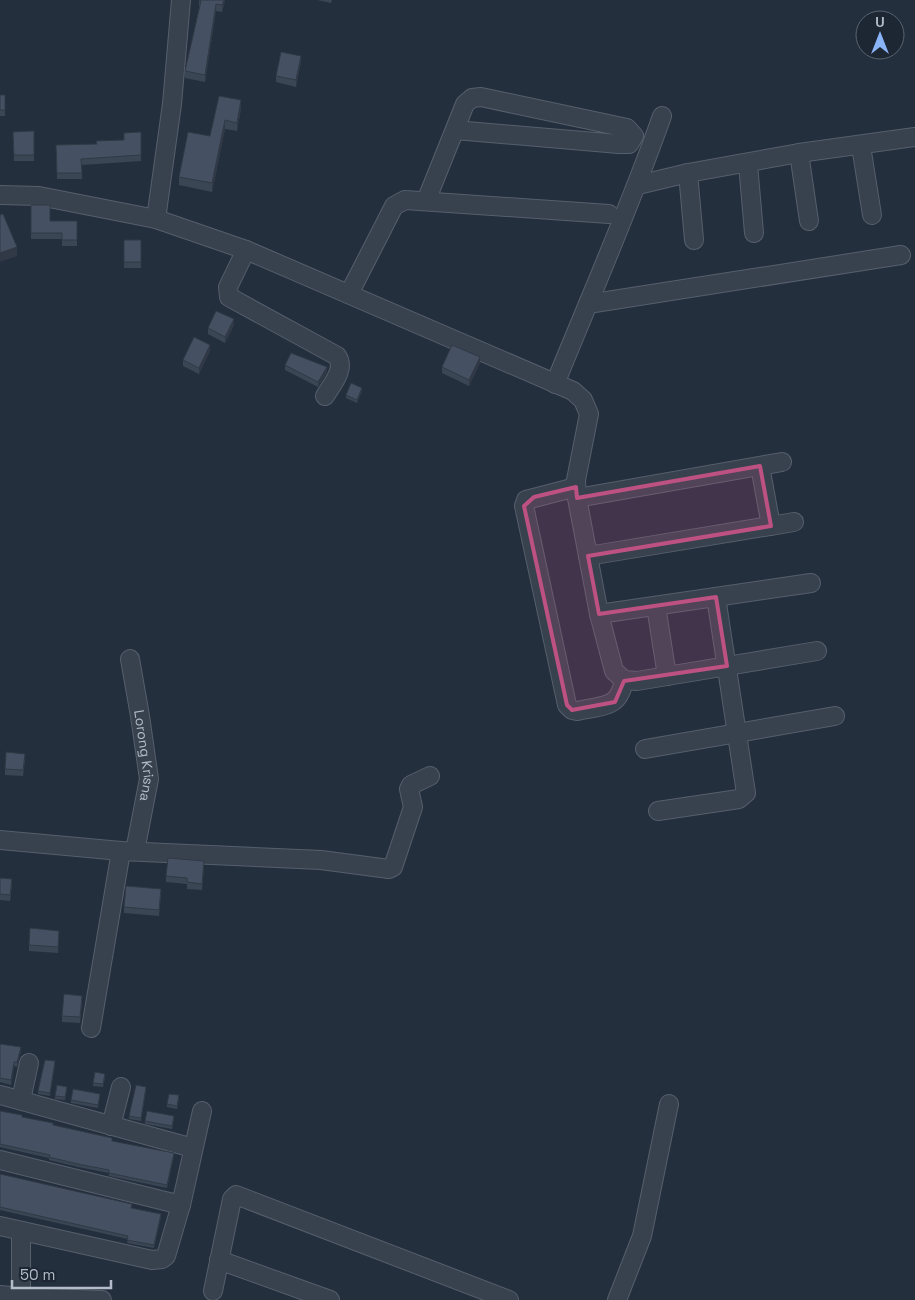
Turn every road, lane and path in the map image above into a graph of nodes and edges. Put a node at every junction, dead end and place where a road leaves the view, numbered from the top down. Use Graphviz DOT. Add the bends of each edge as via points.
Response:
graph roads {
  1 [pos="181,0"];
  2 [pos="662,116"];
  3 [pos="455,130"];
  4 [pos="915,137"];
  5 [pos="861,146"];
  6 [pos="799,153"];
  7 [pos="748,164"];
  8 [pos="688,173"];
  9 [pos="638,185"];
  10 [pos="0,195"];
  11 [pos="426,201"];
  12 [pos="609,214"];
  13 [pos="872,215"];
  14 [pos="156,219"];
  15 [pos="809,221"];
  16 [pos="754,232"];
  17 [pos="694,240"];
  18 [pos="246,250"];
  19 [pos="901,255"];
  20 [pos="349,294"];
  21 [pos="588,304"];
  22 [pos="556,384"];
  23 [pos="325,396"];
  24 [pos="782,462"];
  25 [pos="760,466"];
  26 [pos="576,492"];
  27 [pos="794,522"];
  28 [pos="771,526"];
  29 [pos="588,556"];
  30 [pos="810,583"];
  31 [pos="716,597"];
  32 [pos="656,606"];
  33 [pos="599,614"];
  34 [pos="817,651"];
  35 [pos="130,658"];
  36 [pos="727,666"];
  37 [pos="666,676"];
  38 [pos="624,680"];
  39 [pos="835,716"];
  40 [pos="737,733"];
  41 [pos="644,749"];
  42 [pos="430,776"];
  43 [pos="658,811"];
  44 [pos="0,840"];
  45 [pos="128,851"];
  46 [pos="91,1028"];
  47 [pos="30,1063"];
  48 [pos="121,1087"];
  49 [pos="0,1095"];
  50 [pos="21,1100"];
  51 [pos="669,1104"];
  52 [pos="202,1111"];
  53 [pos="111,1126"];
  54 [pos="194,1148"];
  55 [pos="0,1160"];
  56 [pos="181,1205"];
  57 [pos="0,1226"];
  58 [pos="21,1230"];
  59 [pos="219,1260"];
  60 [pos="213,1291"];
  61 [pos="0,1295"];
  62 [pos="21,1297"];
  63 [pos="71,1300"];
  64 [pos="102,1300"];
  65 [pos="330,1300"];
  66 [pos="509,1300"];
  67 [pos="617,1300"];
  1 -- 14 [label="street" via="172,104"];
  2 -- 9 [label="street"];
  3 -- 3 [label="street" via="465,104 475,97 627,128 634,136 629,144 619,144"];
  3 -- 11 [label="street"];
  4 -- 5 [label="street"];
  5 -- 6 [label="street"];
  5 -- 13 [label="street"];
  6 -- 7 [label="street"];
  6 -- 15 [label="street"];
  7 -- 8 [label="street"];
  7 -- 16 [label="street"];
  8 -- 9 [label="street"];
  8 -- 17 [label="street"];
  9 -- 21 [label="street"];
  10 -- 14 [label="street" via="39,196"];
  11 -- 12 [label="street"];
  11 -- 20 [label="street" via="405,200 394,206"];
  14 -- 18 [label="street"];
  18 -- 20 [label="street"];
  18 -- 23 [label="street" via="228,287 229,297 337,356 341,362 340,369"];
  19 -- 21 [label="street"];
  20 -- 22 [label="street"];
  21 -- 22 [label="street"];
  22 -- 26 [label="street" via="584,400 589,414"];
  24 -- 25 [label="street"];
  25 -- 26 [label="street"];
  25 -- 28 [label="street"];
  26 -- 29 [label="street"];
  26 -- 38 [label="street" via="534,497 526,500 524,506 567,705 578,711 614,702 620,696"];
  27 -- 28 [label="street"];
  28 -- 29 [label="street"];
  29 -- 33 [label="street"];
  30 -- 31 [label="street"];
  31 -- 32 [label="street"];
  31 -- 36 [label="street"];
  32 -- 33 [label="street"];
  32 -- 37 [label="street"];
  33 -- 38 [label="street" via="614,671"];
  34 -- 36 [label="street"];
  35 -- 45 [label="street, Lorong Krisna" via="148,779"];
  36 -- 37 [label="street"];
  36 -- 40 [label="street"];
  37 -- 38 [label="street"];
  39 -- 40 [label="street"];
  40 -- 41 [label="street"];
  40 -- 43 [label="street" via="746,793 739,799"];
  42 -- 45 [label="street" via="409,788 413,807 393,867 321,860"];
  44 -- 45 [label="street"];
  45 -- 46 [label="street, Lorong Krisna"];
  47 -- 50 [label="street"];
  48 -- 53 [label="street"];
  49 -- 50 [label="street"];
  50 -- 53 [label="street"];
  51 -- 67 [label="street" via="642,1236"];
  52 -- 54 [label="street"];
  53 -- 54 [label="street"];
  54 -- 56 [label="street"];
  55 -- 56 [label="street"];
  56 -- 58 [label="street" via="166,1256 157,1260"];
  57 -- 58 [label="street"];
  58 -- 62 [label="street"];
  59 -- 60 [label="street"];
  59 -- 65 [label="street"];
  59 -- 66 [label="street" via="232,1199 239,1195"];
  61 -- 62 [label="street"];
  62 -- 63 [label="street"];
  63 -- 64 [label="street"];
}
